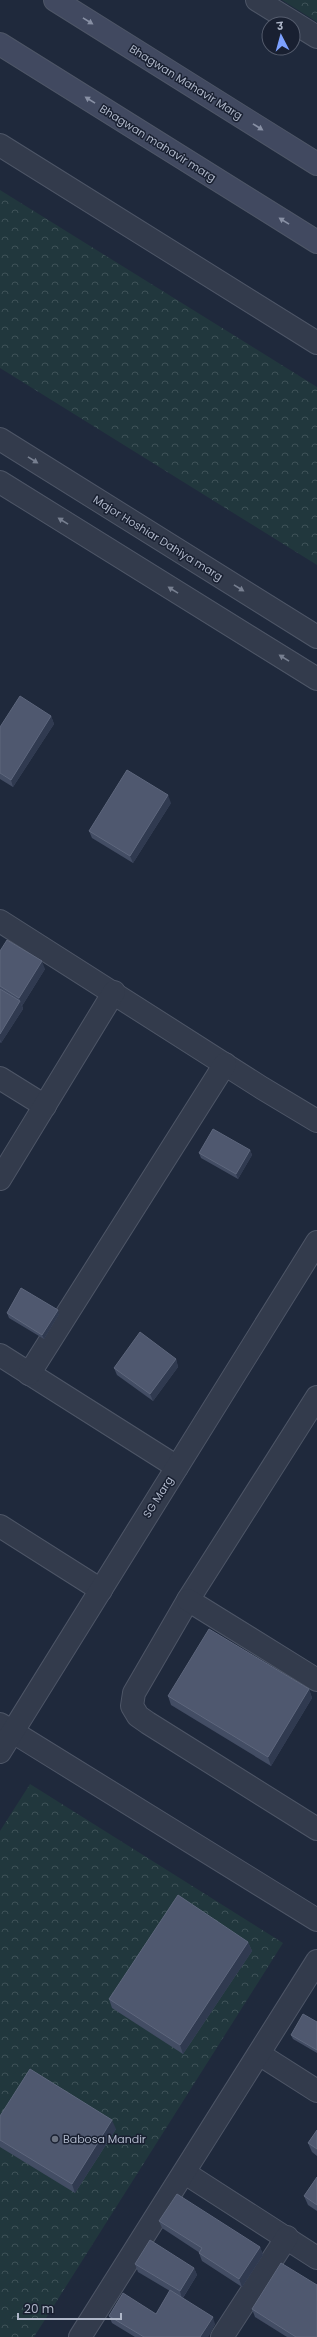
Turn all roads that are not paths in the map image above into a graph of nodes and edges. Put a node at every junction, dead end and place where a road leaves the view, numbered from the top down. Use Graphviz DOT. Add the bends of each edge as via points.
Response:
graph roads {
  1 [pos="55,0"];
  2 [pos="257,0"];
  3 [pos="317,37"];
  4 [pos="0,44"];
  5 [pos="0,145"];
  6 [pos="317,164"];
  7 [pos="317,242"];
  8 [pos="317,343"];
  9 [pos="0,439"];
  10 [pos="0,482"];
  11 [pos="317,637"];
  12 [pos="317,679"];
  13 [pos="0,921"];
  14 [pos="114,992"];
  15 [pos="226,1064"];
  16 [pos="0,1078"];
  17 [pos="45,1106"];
  18 [pos="317,1120"];
  19 [pos="0,1179"];
  20 [pos="317,1242"];
  21 [pos="0,1355"];
  22 [pos="28,1374"];
  23 [pos="317,1397"];
  24 [pos="177,1467"];
  25 [pos="0,1526"];
  26 [pos="101,1590"];
  27 [pos="188,1600"];
  28 [pos="314,1672"];
  29 [pos="6,1728"];
  30 [pos="0,1752"];
  31 [pos="317,1829"];
  32 [pos="317,1920"];
  33 [pos="317,1961"];
  34 [pos="259,2054"];
  35 [pos="317,2091"];
  36 [pos="185,2173"];
  37 [pos="287,2237"];
  38 [pos="317,2258"];
  39 [pos="80,2337"];
  40 [pos="222,2337"];
  1 -- 6 [label="main road, Bhagwan Mahavir Marg, one-way"];
  2 -- 3 [label="street"];
  7 -- 4 [label="main road, Bhagwan mahavir marg, one-way"];
  5 -- 8 [label="street"];
  9 -- 11 [label="street, Major Hoshiar Dahiya marg, one-way"];
  12 -- 10 [label="street, one-way"];
  13 -- 14 [label="street"];
  14 -- 15 [label="street"];
  14 -- 17 [label="street"];
  15 -- 18 [label="street"];
  15 -- 22 [label="street"];
  16 -- 17 [label="street"];
  17 -- 19 [label="street"];
  20 -- 24 [label="street, SG Marg"];
  21 -- 22 [label="street"];
  22 -- 24 [label="street"];
  23 -- 27 [label="street"];
  24 -- 26 [label="street, SG Marg"];
  25 -- 26 [label="street"];
  26 -- 29 [label="street, SG Marg"];
  27 -- 28 [label="street"];
  27 -- 31 [label="street" via="134,1694 132,1706 138,1716 148,1723"];
  29 -- 30 [label="street, SG Marg"];
  29 -- 32 [label="street"];
  33 -- 34 [label="street"];
  34 -- 35 [label="street"];
  34 -- 36 [label="street"];
  36 -- 37 [label="street"];
  36 -- 39 [label="street"];
  37 -- 38 [label="street"];
  37 -- 40 [label="street"];
}
